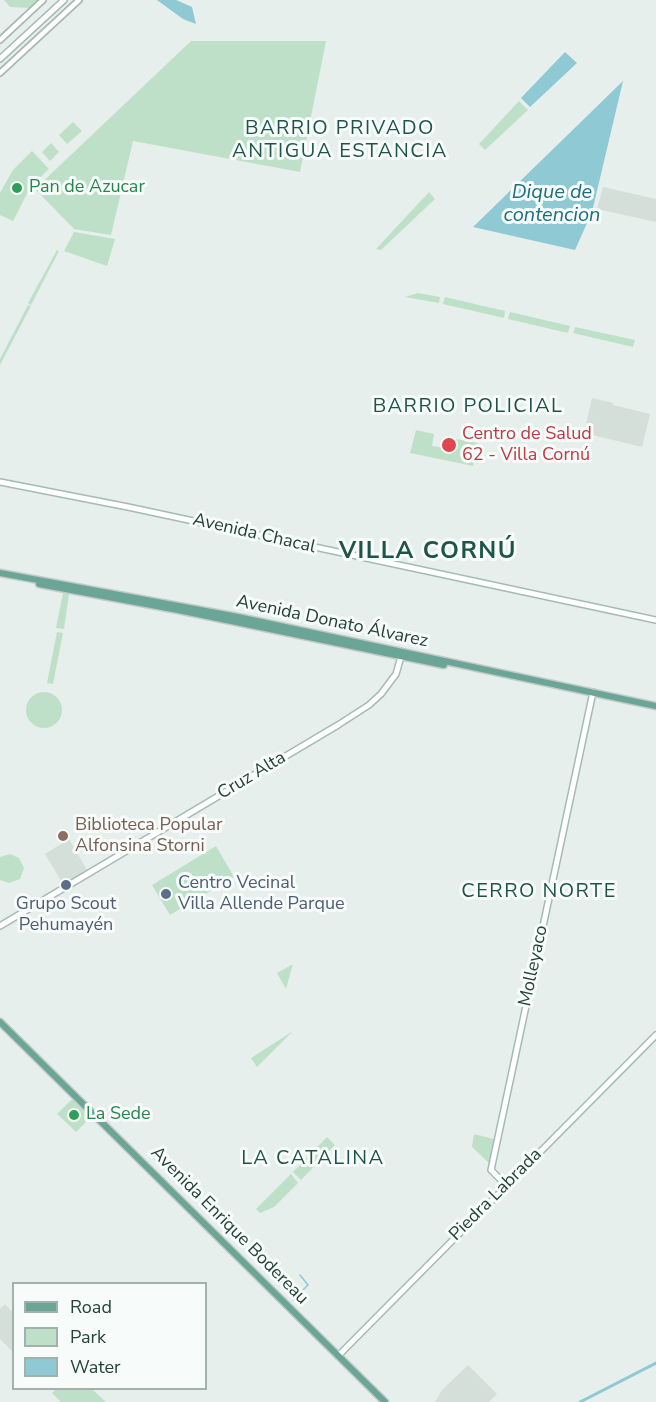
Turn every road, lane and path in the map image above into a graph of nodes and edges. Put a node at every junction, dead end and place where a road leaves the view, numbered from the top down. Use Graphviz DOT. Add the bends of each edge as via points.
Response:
graph roads {
  1 [pos="43,0"];
  2 [pos="62,0"];
  3 [pos="79,0"];
  4 [pos="0,40"];
  5 [pos="0,57"];
  6 [pos="0,73"];
  7 [pos="0,482"];
  8 [pos="0,575"];
  9 [pos="656,620"];
  10 [pos="402,654"];
  11 [pos="592,694"];
  12 [pos="656,708"];
  13 [pos="0,925"];
  14 [pos="0,1022"];
  15 [pos="656,1035"];
  16 [pos="506,1185"];
  17 [pos="338,1356"];
  18 [pos="385,1402"];
  1 -- 4 [label="street"];
  2 -- 5 [label="main road"];
  3 -- 6 [label="street"];
  7 -- 9 [label="main road, Avenida Chacal"];
  8 -- 10 [label="main road, Avenida Donato Álvarez" via="150,600"];
  10 -- 11 [label="main road, Avenida Donato Álvarez"];
  10 -- 13 [label="main road, Cruz Alta" via="396,674 375,700"];
  11 -- 12 [label="main road, Avenida Donato Álvarez"];
  11 -- 16 [label="main road, Molleyaco" via="491,1170"];
  14 -- 17 [label="main road, Avenida Enrique Bodereau"];
  15 -- 16 [label="main road, Piedra Labrada"];
  16 -- 17 [label="main road, Piedra Labrada"];
  17 -- 18 [label="main road, Avenida Enrique Bodereau"];
}
